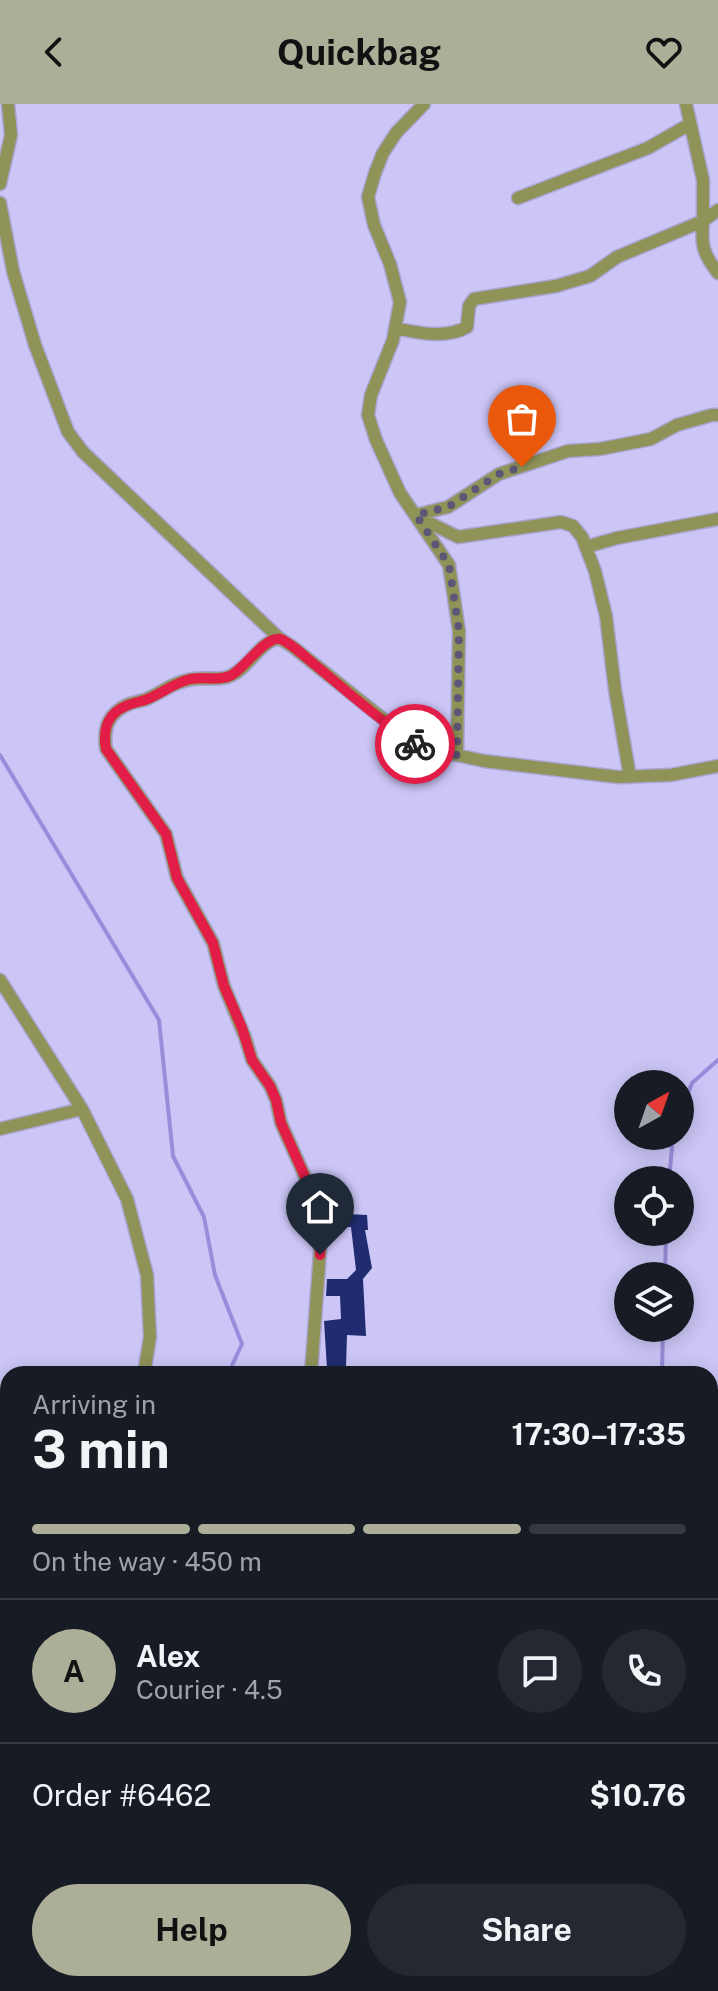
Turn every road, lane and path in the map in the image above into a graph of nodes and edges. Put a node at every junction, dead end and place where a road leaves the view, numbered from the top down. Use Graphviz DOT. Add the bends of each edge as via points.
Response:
graph roads {
  1 [pos="8,104"];
  2 [pos="424,104"];
  3 [pos="686,104"];
  4 [pos="690,124"];
  5 [pos="0,184"];
  6 [pos="518,198"];
  7 [pos="0,203"];
  8 [pos="718,210"];
  9 [pos="703,221"];
  10 [pos="718,273"];
  11 [pos="395,328"];
  12 [pos="718,415"];
  13 [pos="416,515"];
  14 [pos="718,519"];
  15 [pos="586,547"];
  16 [pos="279,638"];
  17 [pos="457,755"];
  18 [pos="718,766"];
  19 [pos="630,777"];
  20 [pos="0,980"];
  21 [pos="82,1109"];
  22 [pos="0,1129"];
  23 [pos="145,1366"];
  24 [pos="312,1366"];
  1 -- 5 [label="street" via="11,135"];
  2 -- 11 [label="street" via="383,153 368,197 400,302"];
  3 -- 4 [label="street"];
  4 -- 6 [label="street" via="648,148"];
  4 -- 9 [label="street" via="703,180"];
  7 -- 16 [label="street" via="13,271 68,432"];
  8 -- 9 [label="street"];
  9 -- 10 [label="street" via="706,258"];
  9 -- 11 [label="street" via="617,257 590,276 474,299 467,327 457,333"];
  11 -- 13 [label="street" via="368,415 400,493"];
  12 -- 13 [label="street" via="677,425 651,439 568,451 499,474 448,507"];
  13 -- 15 [label="street" via="458,537 561,522 573,526"];
  13 -- 17 [label="street" via="449,565 459,631"];
  14 -- 15 [label="street"];
  15 -- 19 [label="street" via="606,616"];
  16 -- 17 [label="street" via="412,742"];
  16 -- 24 [label="street" via="228,677 190,679 121,708 112,715 104,736 106,749 166,834 177,878 213,943 252,1060 270,1086 318,1206 322,1225"];
  17 -- 19 [label="street"];
  18 -- 19 [label="street"];
  20 -- 21 [label="street"];
  21 -- 22 [label="street"];
  21 -- 23 [label="street" via="127,1199 147,1275 150,1337"];
}
